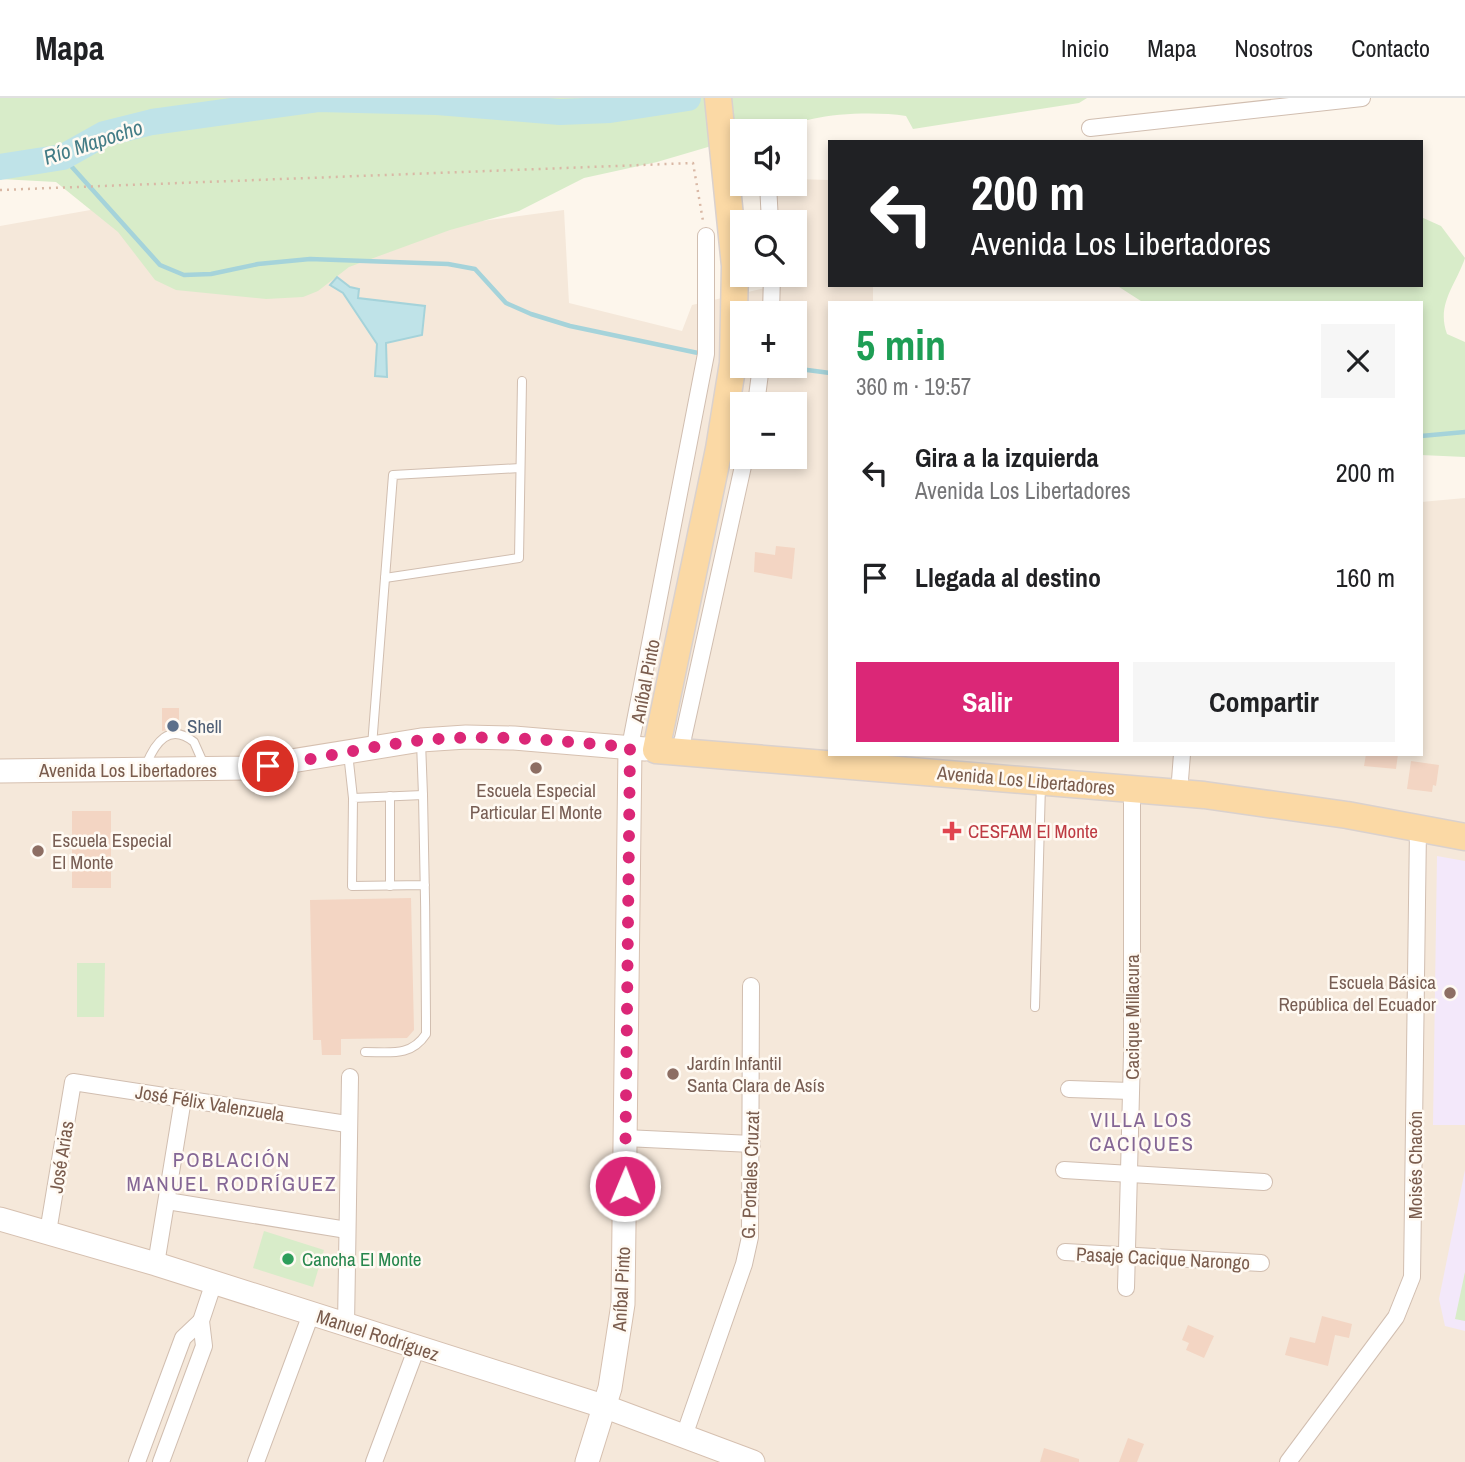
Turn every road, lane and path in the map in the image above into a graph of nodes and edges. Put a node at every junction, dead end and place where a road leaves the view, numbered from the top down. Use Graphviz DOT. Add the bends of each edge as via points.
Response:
graph roads {
  1 [pos="718,98"];
  2 [pos="1362,98"];
  3 [pos="1090,128"];
  4 [pos="0,190"];
  5 [pos="706,236"];
  6 [pos="522,381"];
  7 [pos="520,468"];
  8 [pos="742,469"];
  9 [pos="385,578"];
  10 [pos="689,706"];
  11 [pos="421,740"];
  12 [pos="656,745"];
  13 [pos="371,749"];
  14 [pos="348,753"];
  15 [pos="1182,756"];
  16 [pos="144,770"];
  17 [pos="206,770"];
  18 [pos="0,771"];
  19 [pos="1041,781"];
  20 [pos="1132,789"];
  21 [pos="1179,793"];
  22 [pos="423,795"];
  23 [pos="390,796"];
  24 [pos="353,798"];
  25 [pos="1418,828"];
  26 [pos="1465,837"];
  27 [pos="425,885"];
  28 [pos="390,886"];
  29 [pos="751,986"];
  30 [pos="1035,1007"];
  31 [pos="365,1052"];
  32 [pos="350,1077"];
  33 [pos="72,1082"];
  34 [pos="1069,1089"];
  35 [pos="1131,1091"];
  36 [pos="183,1099"];
  37 [pos="347,1125"];
  38 [pos="625,1138"];
  39 [pos="752,1144"];
  40 [pos="1064,1170"];
  41 [pos="1129,1174"];
  42 [pos="1264,1182"];
  43 [pos="167,1201"];
  44 [pos="0,1219"];
  45 [pos="347,1230"];
  46 [pos="48,1232"];
  47 [pos="1065,1252"];
  48 [pos="1127,1256"];
  49 [pos="1261,1263"];
  50 [pos="156,1264"];
  51 [pos="214,1282"];
  52 [pos="1126,1288"];
  53 [pos="311,1314"];
  54 [pos="201,1321"];
  55 [pos="346,1325"];
  56 [pos="417,1347"];
  57 [pos="606,1407"];
  58 [pos="684,1436"];
  59 [pos="137,1462"];
  60 [pos="161,1462"];
  61 [pos="256,1462"];
  62 [pos="374,1462"];
  63 [pos="587,1462"];
  64 [pos="753,1462"];
  65 [pos="1288,1462"];
  1 -- 12 [label="main road, Aníbal Pinto" via="736,279 733,363"];
  2 -- 3 [label="street"];
  4 -- 5 [label="path" via="693,163"];
  5 -- 12 [label="street, Aníbal Pinto" via="706,354"];
  6 -- 7 [label="lane"];
  7 -- 9 [label="lane" via="519,558"];
  7 -- 9 [label="lane" via="393,475"];
  8 -- 10 [label="street, Aníbal Pinto"];
  9 -- 13 [label="lane"];
  10 -- 12 [label="street, Aníbal Pinto"];
  10 -- 12 [label="street, Aníbal Pinto"];
  11 -- 12 [label="street, Avenida Los Libertadores" via="490,737"];
  11 -- 13 [label="street, Avenida Los Libertadores"];
  11 -- 22 [label="lane"];
  12 -- 19 [label="main road, Avenida Los Libertadores"];
  12 -- 38 [label="street, Aníbal Pinto"];
  13 -- 14 [label="street, Avenida Los Libertadores"];
  14 -- 17 [label="street, Avenida Los Libertadores"];
  14 -- 24 [label="lane"];
  15 -- 21 [label="street"];
  16 -- 17 [label="street, Avenida Los Libertadores"];
  16 -- 17 [label="lane" via="157,742 177,735 194,742"];
  16 -- 18 [label="street, Avenida Los Libertadores"];
  19 -- 20 [label="main road, Avenida Los Libertadores"];
  19 -- 30 [label="lane"];
  20 -- 21 [label="main road, Avenida Los Libertadores"];
  20 -- 35 [label="street, Cacique Millacura"];
  21 -- 25 [label="main road, Avenida Los Libertadores"];
  22 -- 23 [label="lane"];
  22 -- 27 [label="lane"];
  23 -- 24 [label="lane"];
  23 -- 28 [label="lane"];
  24 -- 28 [label="lane" via="352,886"];
  25 -- 26 [label="main road, Avenida Los Libertadores"];
  25 -- 65 [label="street, Moisés Chacón" via="1412,1277 1396,1317"];
  27 -- 28 [label="lane"];
  27 -- 31 [label="lane" via="426,1034 407,1052"];
  29 -- 39 [label="street, G. Portales Cruzat"];
  32 -- 37 [label="street"];
  33 -- 36 [label="street, José Félix Valenzuela"];
  33 -- 46 [label="street, José Arias"];
  34 -- 35 [label="street"];
  35 -- 41 [label="street, Cacique Millacura"];
  36 -- 37 [label="street, José Félix Valenzuela"];
  36 -- 43 [label="street"];
  37 -- 45 [label="street"];
  38 -- 39 [label="street"];
  38 -- 57 [label="street, Aníbal Pinto" via="622,1304"];
  39 -- 58 [label="street, G. Portales Cruzat" via="750,1237 744,1264"];
  40 -- 41 [label="street"];
  41 -- 42 [label="street"];
  41 -- 48 [label="street, Cacique Millacura"];
  43 -- 45 [label="street"];
  43 -- 50 [label="street"];
  44 -- 46 [label="street, Manuel Rodríguez"];
  45 -- 55 [label="street"];
  46 -- 50 [label="street, Manuel Rodríguez"];
  47 -- 48 [label="street, Pasaje Cacique Narongo"];
  48 -- 49 [label="street, Pasaje Cacique Narongo"];
  48 -- 52 [label="street, Cacique Millacura"];
  50 -- 51 [label="street, Manuel Rodríguez"];
  51 -- 53 [label="street, Manuel Rodríguez"];
  51 -- 54 [label="street"];
  53 -- 55 [label="street, Manuel Rodríguez"];
  53 -- 61 [label="street"];
  54 -- 59 [label="street" via="183,1338"];
  54 -- 60 [label="street" via="204,1346"];
  55 -- 56 [label="street, Manuel Rodríguez"];
  56 -- 57 [label="street, Manuel Rodríguez"];
  56 -- 62 [label="street"];
  57 -- 58 [label="street, Manuel Rodríguez"];
  57 -- 63 [label="street, Aníbal Pinto"];
  58 -- 64 [label="street, Manuel Rodríguez"];
}
